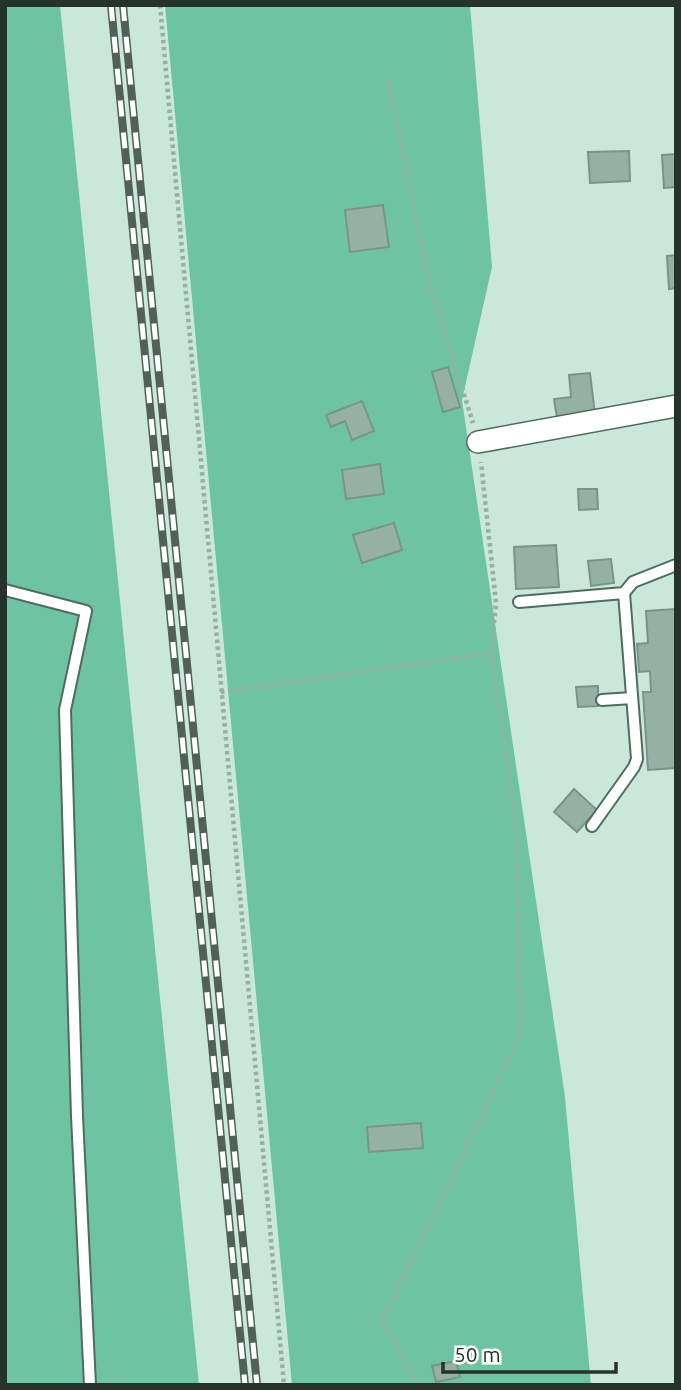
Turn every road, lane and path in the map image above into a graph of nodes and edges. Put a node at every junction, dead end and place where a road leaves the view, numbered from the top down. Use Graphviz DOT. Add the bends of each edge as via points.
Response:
graph roads {
  1 [pos="160,5"];
  2 [pos="389,81"];
  3 [pos="676,406"];
  4 [pos="478,442"];
  5 [pos="676,565"];
  6 [pos="5,590"];
  7 [pos="624,593"];
  8 [pos="519,602"];
  9 [pos="491,653"];
  10 [pos="221,692"];
  11 [pos="632,698"];
  12 [pos="603,700"];
  13 [pos="592,826"];
  14 [pos="90,1385"];
  15 [pos="284,1385"];
  16 [pos="418,1385"];
  1 -- 10 [label="path"];
  2 -- 4 [label="path" via="430,286"];
  3 -- 4 [label="street"];
  4 -- 9 [label="path" via="496,603"];
  5 -- 7 [label="lane" via="632,582"];
  6 -- 14 [label="lane" via="86,611 65,710"];
  7 -- 8 [label="lane"];
  7 -- 11 [label="lane"];
  9 -- 10 [label="path"];
  9 -- 16 [label="path" via="517,831 520,1036 382,1320"];
  10 -- 15 [label="path"];
  11 -- 12 [label="lane"];
  11 -- 13 [label="lane" via="634,768"];
}
